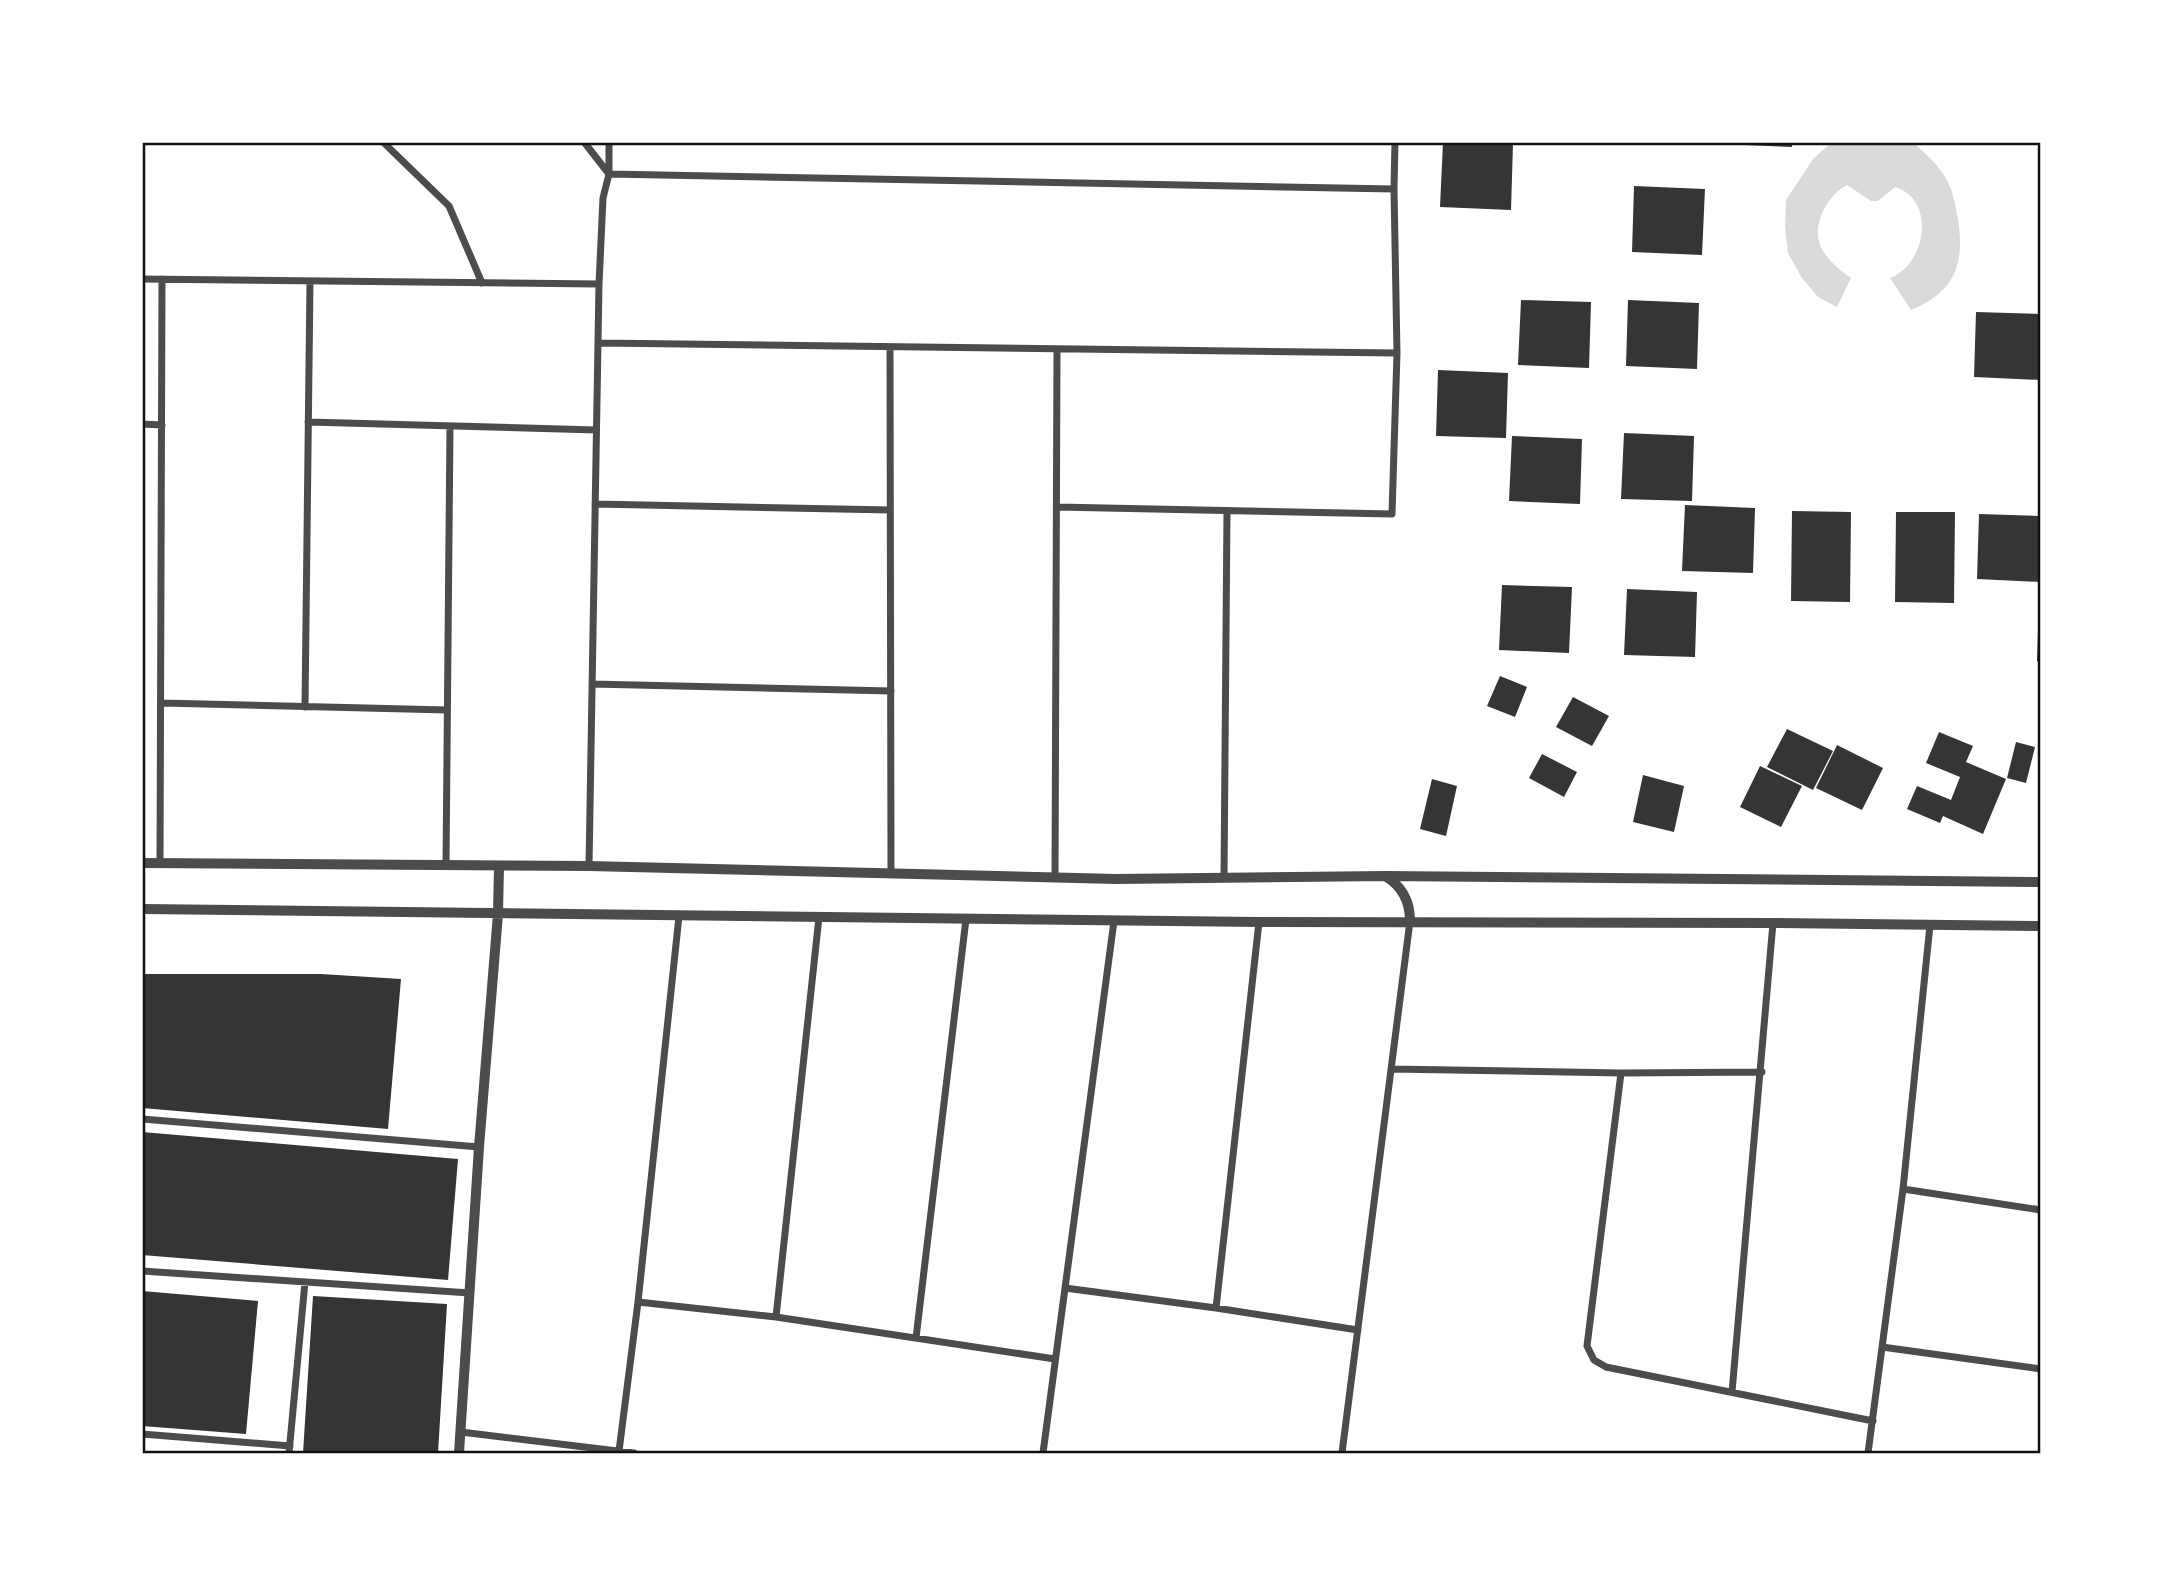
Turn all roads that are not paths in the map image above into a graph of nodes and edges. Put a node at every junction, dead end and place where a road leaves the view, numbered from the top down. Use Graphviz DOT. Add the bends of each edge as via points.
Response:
graph roads {
  1 [pos="383,142"];
  2 [pos="584,142"];
  3 [pos="609,142"];
  4 [pos="1395,142"];
  5 [pos="609,174"];
  6 [pos="1394,189"];
  7 [pos="142,279"];
  8 [pos="162,279"];
  9 [pos="310,281"];
  10 [pos="482,283"];
  11 [pos="599,285"];
  12 [pos="598,343"];
  13 [pos="890,347"];
  14 [pos="1057,349"];
  15 [pos="1397,354"];
  16 [pos="308,422"];
  17 [pos="142,424"];
  18 [pos="162,425"];
  19 [pos="450,426"];
  20 [pos="596,430"];
  21 [pos="595,504"];
  22 [pos="1057,507"];
  23 [pos="890,510"];
  24 [pos="1227,511"];
  25 [pos="592,684"];
  26 [pos="891,691"];
  27 [pos="160,703"];
  28 [pos="305,706"];
  29 [pos="447,710"];
  30 [pos="142,863"];
  31 [pos="160,863"];
  32 [pos="446,865"];
  33 [pos="499,866"];
  34 [pos="590,866"];
  35 [pos="891,874"];
  36 [pos="1385,876"];
  37 [pos="1055,878"];
  38 [pos="1224,878"];
  39 [pos="2041,882"];
  40 [pos="142,909"];
  41 [pos="498,914"];
  42 [pos="679,916"];
  43 [pos="819,918"];
  44 [pos="966,919"];
  45 [pos="1114,921"];
  46 [pos="1410,921"];
  47 [pos="1259,922"];
  48 [pos="1773,923"];
  49 [pos="1930,925"];
  50 [pos="2041,926"];
  51 [pos="1392,1069"];
  52 [pos="1762,1072"];
  53 [pos="1621,1073"];
  54 [pos="142,1119"];
  55 [pos="479,1147"];
  56 [pos="1903,1189"];
  57 [pos="2041,1207"];
  58 [pos="142,1271"];
  59 [pos="305,1282"];
  60 [pos="1065,1288"];
  61 [pos="470,1293"];
  62 [pos="638,1302"];
  63 [pos="1216,1308"];
  64 [pos="776,1317"];
  65 [pos="1358,1330"];
  66 [pos="916,1338"];
  67 [pos="1882,1347"];
  68 [pos="1055,1359"];
  69 [pos="2041,1369"];
  70 [pos="1732,1392"];
  71 [pos="1873,1421"];
  72 [pos="461,1432"];
  73 [pos="142,1434"];
  74 [pos="290,1450"];
  75 [pos="619,1451"];
  76 [pos="459,1453"];
  77 [pos="634,1453"];
  78 [pos="1043,1453"];
  79 [pos="1342,1453"];
  80 [pos="1868,1453"];
  1 -- 10 [label="street" via="449,206"];
  2 -- 5 [label="street"];
  3 -- 5 [label="street"];
  4 -- 6 [label="street"];
  5 -- 6 [label="street"];
  5 -- 11 [label="street" via="603,198"];
  6 -- 15 [label="street"];
  7 -- 8 [label="street"];
  8 -- 9 [label="street"];
  8 -- 18 [label="street"];
  9 -- 10 [label="street"];
  9 -- 16 [label="street"];
  10 -- 11 [label="street"];
  11 -- 12 [label="street"];
  12 -- 13 [label="street"];
  12 -- 20 [label="street"];
  13 -- 14 [label="street"];
  13 -- 23 [label="street"];
  14 -- 15 [label="street"];
  14 -- 22 [label="street"];
  15 -- 24 [label="street" via="1392,514"];
  16 -- 19 [label="street"];
  16 -- 28 [label="street"];
  17 -- 18 [label="street"];
  18 -- 27 [label="street"];
  19 -- 20 [label="street"];
  19 -- 29 [label="street"];
  20 -- 21 [label="street"];
  21 -- 23 [label="street"];
  21 -- 25 [label="street"];
  22 -- 24 [label="street"];
  22 -- 37 [label="street"];
  23 -- 26 [label="street"];
  24 -- 38 [label="street"];
  25 -- 26 [label="street"];
  25 -- 34 [label="street"];
  26 -- 35 [label="street"];
  27 -- 28 [label="street"];
  27 -- 31 [label="street"];
  28 -- 29 [label="street"];
  29 -- 32 [label="street"];
  30 -- 31 [label="street"];
  31 -- 32 [label="street"];
  32 -- 33 [label="street"];
  33 -- 34 [label="street"];
  33 -- 41 [label="street"];
  34 -- 35 [label="street"];
  35 -- 37 [label="street"];
  36 -- 38 [label="street"];
  36 -- 39 [label="street"];
  36 -- 46 [label="street" via="1404,895"];
  37 -- 38 [label="street"];
  40 -- 41 [label="street"];
  41 -- 42 [label="street"];
  41 -- 55 [label="street"];
  42 -- 43 [label="street"];
  42 -- 62 [label="street"];
  43 -- 44 [label="street"];
  43 -- 64 [label="street"];
  44 -- 45 [label="street"];
  44 -- 66 [label="street"];
  45 -- 47 [label="street"];
  45 -- 60 [label="street"];
  46 -- 47 [label="street"];
  46 -- 48 [label="street"];
  46 -- 51 [label="street"];
  47 -- 63 [label="street"];
  48 -- 49 [label="street"];
  48 -- 52 [label="street"];
  49 -- 50 [label="street"];
  49 -- 56 [label="street"];
  51 -- 53 [label="street"];
  51 -- 65 [label="street"];
  52 -- 53 [label="street"];
  52 -- 70 [label="street"];
  53 -- 70 [label="street" via="1587,1346 1594,1360 1606,1367"];
  54 -- 55 [label="street"];
  55 -- 61 [label="street"];
  56 -- 57 [label="street"];
  56 -- 67 [label="street"];
  58 -- 59 [label="street"];
  59 -- 61 [label="street"];
  59 -- 74 [label="street"];
  60 -- 63 [label="street"];
  60 -- 68 [label="street"];
  61 -- 72 [label="street"];
  62 -- 64 [label="street"];
  62 -- 75 [label="street"];
  63 -- 65 [label="street"];
  64 -- 66 [label="street"];
  65 -- 79 [label="street"];
  66 -- 68 [label="street"];
  67 -- 69 [label="street"];
  67 -- 71 [label="street"];
  68 -- 78 [label="street"];
  70 -- 71 [label="street"];
  71 -- 80 [label="street"];
  72 -- 75 [label="street"];
  72 -- 76 [label="street"];
  73 -- 74 [label="street"];
  75 -- 77 [label="street"];
}
